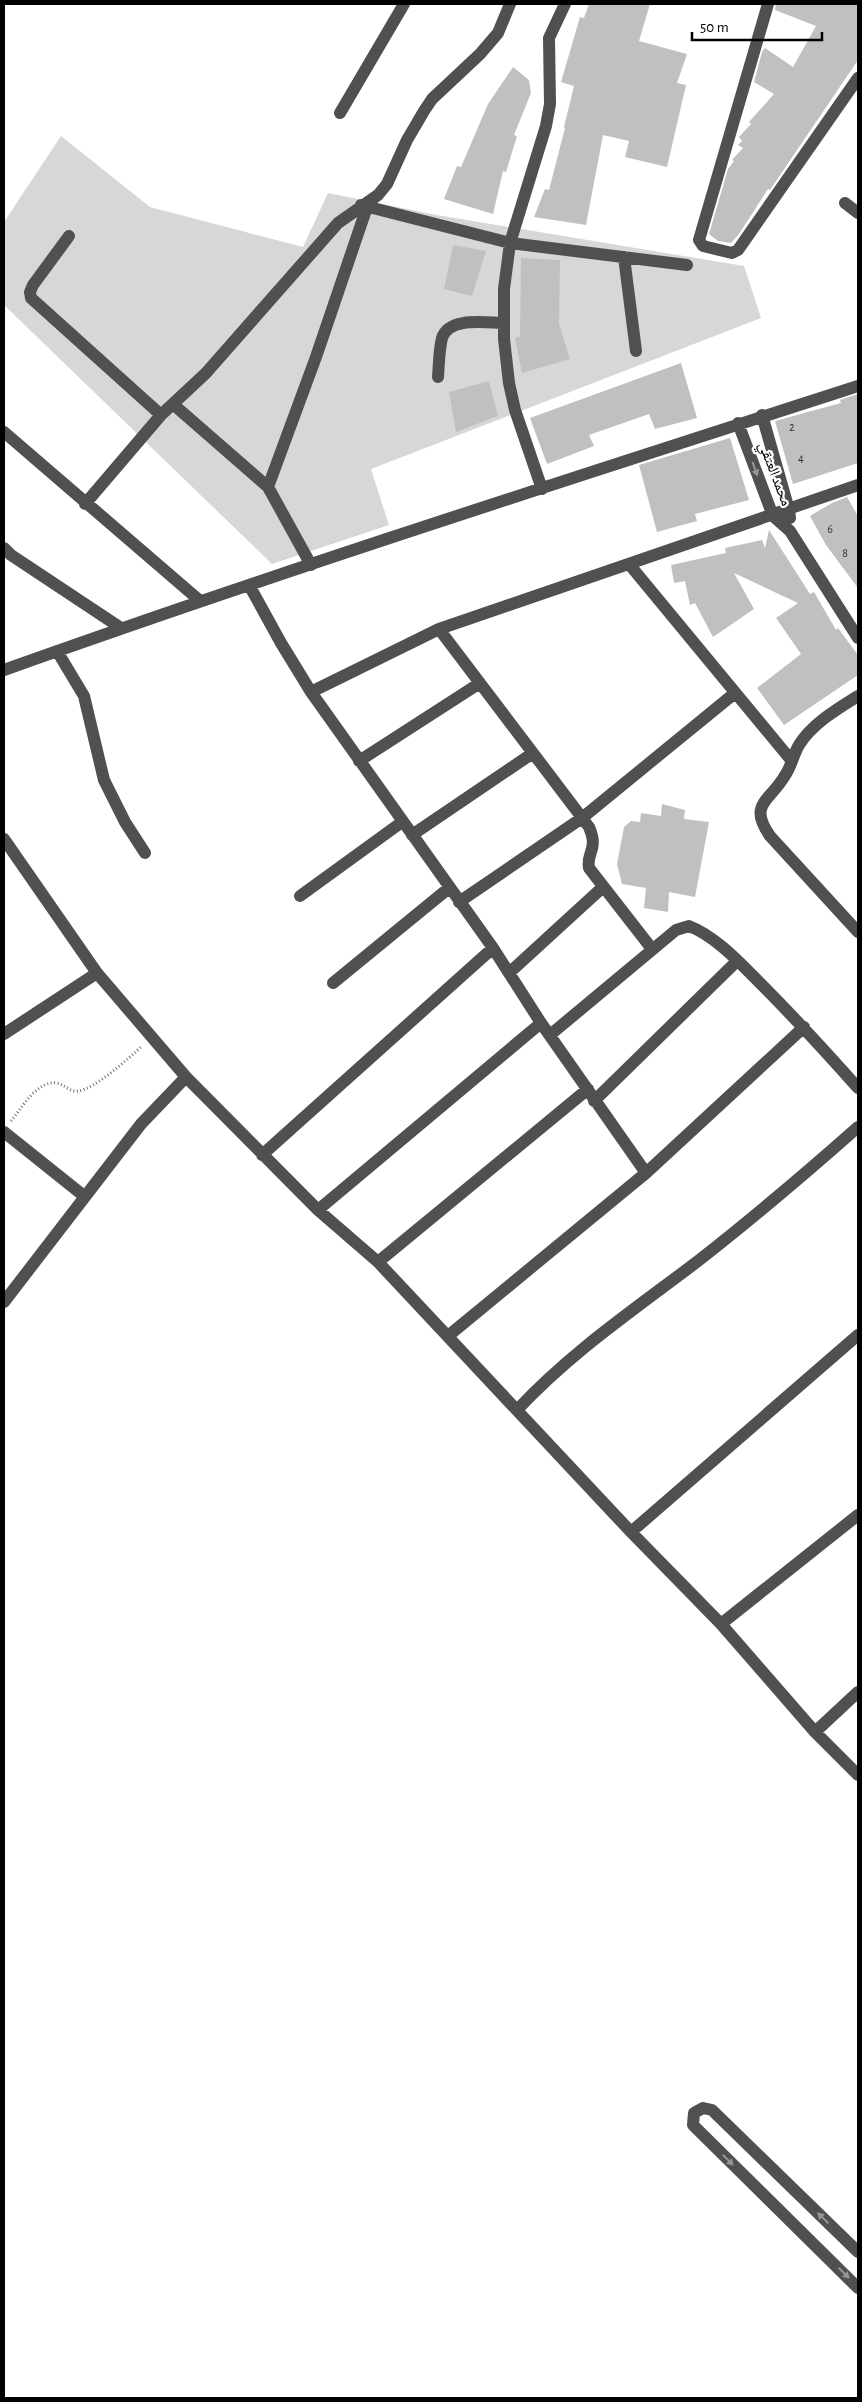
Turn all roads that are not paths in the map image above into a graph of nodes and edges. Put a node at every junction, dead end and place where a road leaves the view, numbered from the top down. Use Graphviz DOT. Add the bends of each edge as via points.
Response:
graph roads {
  1 [pos="404,4"];
  2 [pos="510,4"];
  3 [pos="565,4"];
  4 [pos="768,4"];
  5 [pos="858,78"];
  6 [pos="340,113"];
  7 [pos="845,204"];
  8 [pos="364,206"];
  9 [pos="858,214"];
  10 [pos="69,236"];
  11 [pos="510,243"];
  12 [pos="624,257"];
  13 [pos="687,265"];
  14 [pos="504,323"];
  15 [pos="636,351"];
  16 [pos="438,377"];
  17 [pos="858,386"];
  18 [pos="174,406"];
  19 [pos="161,415"];
  20 [pos="762,415"];
  21 [pos="738,423"];
  22 [pos="4,432"];
  23 [pos="858,485"];
  24 [pos="268,487"];
  25 [pos="542,489"];
  26 [pos="86,504"];
  27 [pos="789,510"];
  28 [pos="773,516"];
  29 [pos="790,530"];
  30 [pos="4,548"];
  31 [pos="629,564"];
  32 [pos="311,565"];
  33 [pos="248,585"];
  34 [pos="199,600"];
  35 [pos="121,628"];
  36 [pos="439,629"];
  37 [pos="858,638"];
  38 [pos="57,651"];
  39 [pos="4,670"];
  40 [pos="480,683"];
  41 [pos="311,692"];
  42 [pos="735,693"];
  43 [pos="858,696"];
  44 [pos="533,753"];
  45 [pos="791,760"];
  46 [pos="360,761"];
  47 [pos="582,818"];
  48 [pos="402,822"];
  49 [pos="412,835"];
  50 [pos="4,839"];
  51 [pos="145,853"];
  52 [pos="603,887"];
  53 [pos="449,888"];
  54 [pos="300,896"];
  55 [pos="460,902"];
  56 [pos="858,932"];
  57 [pos="493,948"];
  58 [pos="652,949"];
  59 [pos="737,961"];
  60 [pos="97,972"];
  61 [pos="509,973"];
  62 [pos="333,983"];
  63 [pos="540,1023"];
  64 [pos="804,1027"];
  65 [pos="4,1034"];
  66 [pos="550,1036"];
  67 [pos="186,1077"];
  68 [pos="858,1088"];
  69 [pos="588,1089"];
  70 [pos="594,1101"];
  71 [pos="7,1127"];
  72 [pos="858,1127"];
  73 [pos="262,1155"];
  74 [pos="646,1173"];
  75 [pos="84,1196"];
  76 [pos="318,1210"];
  77 [pos="378,1262"];
  78 [pos="4,1302"];
  79 [pos="448,1336"];
  80 [pos="858,1336"];
  81 [pos="517,1410"];
  82 [pos="858,1515"];
  83 [pos="631,1532"];
  84 [pos="722,1624"];
  85 [pos="858,1692"];
  86 [pos="815,1732"];
  87 [pos="858,1775"];
  88 [pos="858,2252"];
  89 [pos="858,2288"];
  1 -- 6 [label="street"];
  2 -- 8 [label="street" via="498,33 432,100 407,140 386,184"];
  3 -- 11 [label="street" via="549,38 550,104 546,126"];
  4 -- 5 [label="street" via="699,240 703,246 732,253 738,250"];
  7 -- 9 [label="street"];
  8 -- 11 [label="street"];
  8 -- 18 [label="street" via="338,223"];
  8 -- 24 [label="street"];
  10 -- 19 [label="street" via="33,285 31,298"];
  11 -- 12 [label="street"];
  11 -- 14 [label="street" via="504,288"];
  12 -- 13 [label="street"];
  12 -- 15 [label="street"];
  14 -- 16 [label="street" via="459,324 445,331"];
  14 -- 25 [label="street" via="514,410"];
  17 -- 20 [label="street"];
  18 -- 19 [label="street"];
  18 -- 24 [label="street"];
  19 -- 26 [label="street"];
  20 -- 21 [label="street"];
  20 -- 27 [label="street, محمد العتقي"];
  21 -- 25 [label="street"];
  21 -- 28 [label="street, محمد العتقي, one-way"];
  22 -- 26 [label="street"];
  23 -- 27 [label="street"];
  24 -- 32 [label="street"];
  25 -- 32 [label="street"];
  26 -- 34 [label="street"];
  27 -- 28 [label="street"];
  27 -- 29 [label="street, محمد العتقي"];
  28 -- 29 [label="street, محمد العتقي"];
  28 -- 31 [label="street"];
  29 -- 37 [label="street, محمد العتقي"];
  30 -- 35 [label="street"];
  31 -- 36 [label="street"];
  31 -- 42 [label="street"];
  32 -- 33 [label="street"];
  33 -- 34 [label="street"];
  33 -- 41 [label="street"];
  34 -- 35 [label="street"];
  35 -- 38 [label="street"];
  36 -- 40 [label="street"];
  36 -- 41 [label="street"];
  38 -- 39 [label="street"];
  38 -- 51 [label="street" via="84,696 104,780"];
  40 -- 44 [label="street"];
  40 -- 46 [label="street"];
  41 -- 46 [label="street"];
  42 -- 45 [label="street"];
  42 -- 47 [label="street"];
  43 -- 45 [label="street" via="809,732"];
  44 -- 47 [label="street"];
  44 -- 49 [label="street"];
  45 -- 56 [label="street" via="786,775 762,802 759,812 761,823"];
  46 -- 48 [label="street"];
  47 -- 52 [label="street" via="593,839 589,868"];
  47 -- 55 [label="street"];
  48 -- 49 [label="street"];
  48 -- 54 [label="street"];
  49 -- 53 [label="street"];
  50 -- 60 [label="street"];
  52 -- 58 [label="street"];
  52 -- 61 [label="street"];
  53 -- 55 [label="street"];
  53 -- 62 [label="street"];
  55 -- 57 [label="street"];
  57 -- 61 [label="street"];
  57 -- 73 [label="street"];
  58 -- 59 [label="street" via="676,930 689,926 703,933"];
  58 -- 66 [label="street"];
  59 -- 64 [label="street"];
  59 -- 70 [label="street"];
  60 -- 65 [label="street"];
  60 -- 67 [label="street"];
  61 -- 63 [label="street"];
  63 -- 66 [label="street"];
  63 -- 76 [label="street"];
  64 -- 68 [label="street"];
  64 -- 74 [label="street"];
  66 -- 69 [label="street"];
  67 -- 73 [label="street"];
  67 -- 75 [label="street" via="141,1124"];
  69 -- 70 [label="street"];
  69 -- 77 [label="street"];
  70 -- 74 [label="street"];
  71 -- 75 [label="street"];
  72 -- 81 [label="street" via="705,1255 596,1337 544,1381"];
  73 -- 76 [label="street"];
  74 -- 79 [label="street"];
  75 -- 78 [label="street"];
  76 -- 77 [label="street"];
  77 -- 79 [label="street"];
  79 -- 81 [label="street"];
  80 -- 83 [label="street"];
  81 -- 83 [label="street"];
  82 -- 84 [label="street"];
  83 -- 84 [label="street"];
  84 -- 86 [label="street"];
  85 -- 86 [label="street"];
  86 -- 87 [label="street"];
  88 -- 89 [label="street, one-way" via="712,2110 703,2108 694,2113 693,2125"];
}
